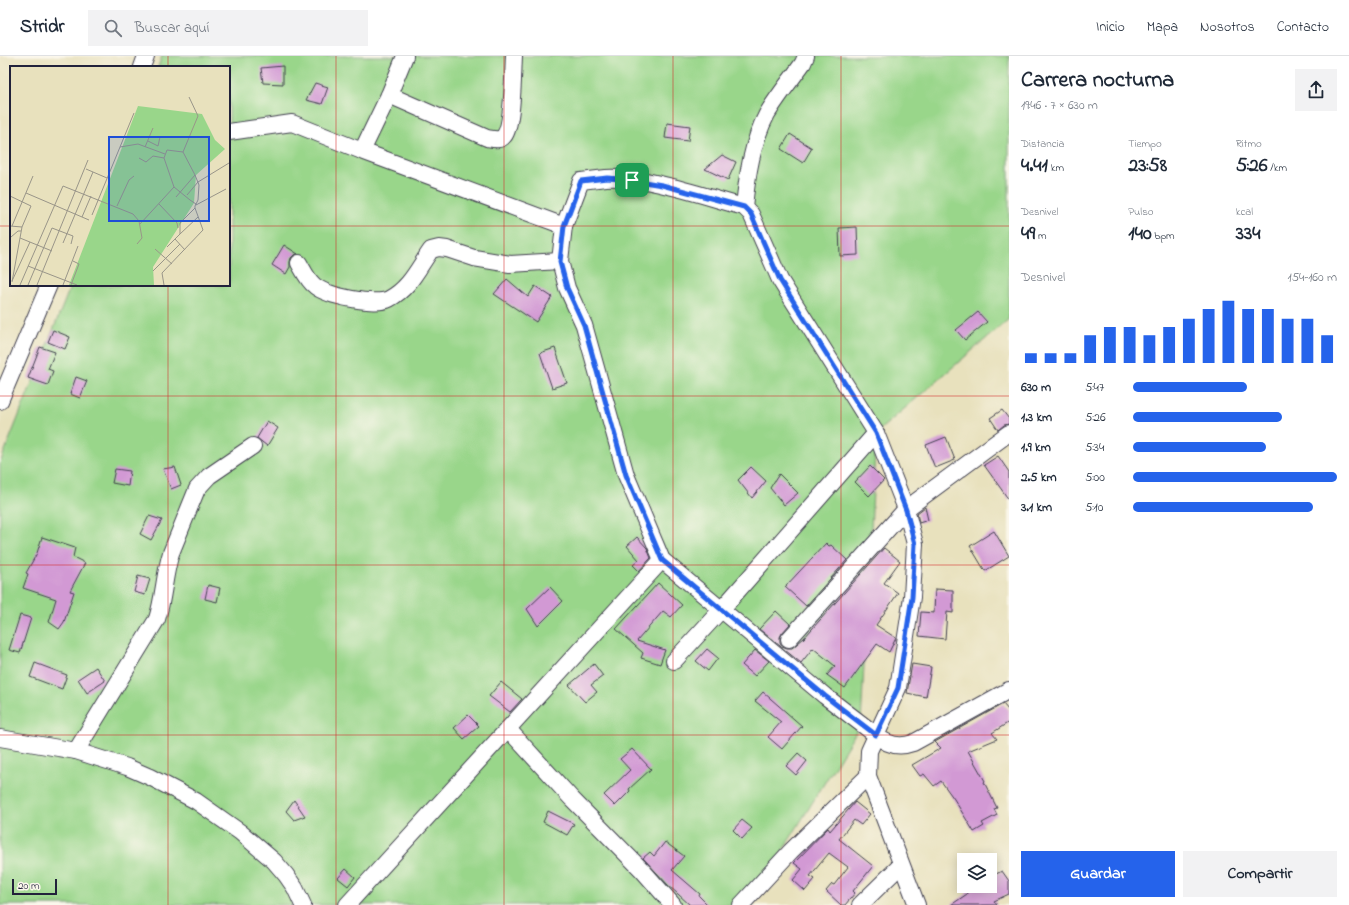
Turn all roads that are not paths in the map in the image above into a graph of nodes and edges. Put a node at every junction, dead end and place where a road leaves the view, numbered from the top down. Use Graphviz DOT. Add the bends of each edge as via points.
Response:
graph roads {
  1 [pos="146,56"];
  2 [pos="405,56"];
  3 [pos="514,56"];
  4 [pos="806,56"];
  5 [pos="142,66"];
  6 [pos="389,95"];
  7 [pos="230,132"];
  8 [pos="362,151"];
  9 [pos="744,207"];
  10 [pos="564,226"];
  11 [pos="560,262"];
  12 [pos="299,263"];
  13 [pos="49,286"];
  14 [pos="0,401"];
  15 [pos="876,433"];
  16 [pos="1009,433"];
  17 [pos="253,446"];
  18 [pos="906,510"];
  19 [pos="662,560"];
  20 [pos="721,610"];
  21 [pos="789,639"];
  22 [pos="674,661"];
  23 [pos="1009,690"];
  24 [pos="508,729"];
  25 [pos="876,735"];
  26 [pos="0,738"];
  27 [pos="76,751"];
  28 [pos="868,776"];
  29 [pos="902,865"];
  30 [pos="304,905"];
  31 [pos="346,905"];
  32 [pos="673,905"];
  33 [pos="741,905"];
  34 [pos="860,905"];
  35 [pos="917,905"];
  1 -- 5 [label="street"];
  2 -- 6 [label="street"];
  3 -- 6 [label="street" via="509,124 504,136 498,140 487,138"];
  4 -- 9 [label="street" via="767,115 756,143 746,184"];
  6 -- 8 [label="street"];
  7 -- 8 [label="street" via="292,123"];
  8 -- 10 [label="street"];
  9 -- 10 [label="street" via="662,185 607,178 581,181"];
  9 -- 15 [label="street" via="751,214 780,280"];
  10 -- 11 [label="street"];
  11 -- 12 [label="street" via="510,264 474,258 439,248 431,250 413,279 388,300 371,301 322,291 313,285"];
  11 -- 19 [label="street" via="567,288 584,325 626,475"];
  13 -- 14 [label="street"];
  15 -- 18 [label="street"];
  15 -- 20 [label="street"];
  16 -- 18 [label="street"];
  17 -- 27 [label="street" via="209,476 197,489 170,553 162,605 157,619"];
  18 -- 21 [label="street"];
  18 -- 25 [label="street" via="915,544 912,597 898,688"];
  19 -- 20 [label="street"];
  19 -- 24 [label="street"];
  20 -- 22 [label="street"];
  20 -- 25 [label="street"];
  23 -- 25 [label="street" via="907,745 888,743"];
  24 -- 31 [label="street"];
  24 -- 32 [label="street" via="572,799 644,871"];
  25 -- 28 [label="street" via="869,751"];
  26 -- 27 [label="street"];
  27 -- 30 [label="street" via="127,767 196,801 240,832 274,861 295,888"];
  28 -- 29 [label="street"];
  28 -- 33 [label="street" via="791,851"];
  29 -- 34 [label="street"];
  29 -- 35 [label="street"];
}
